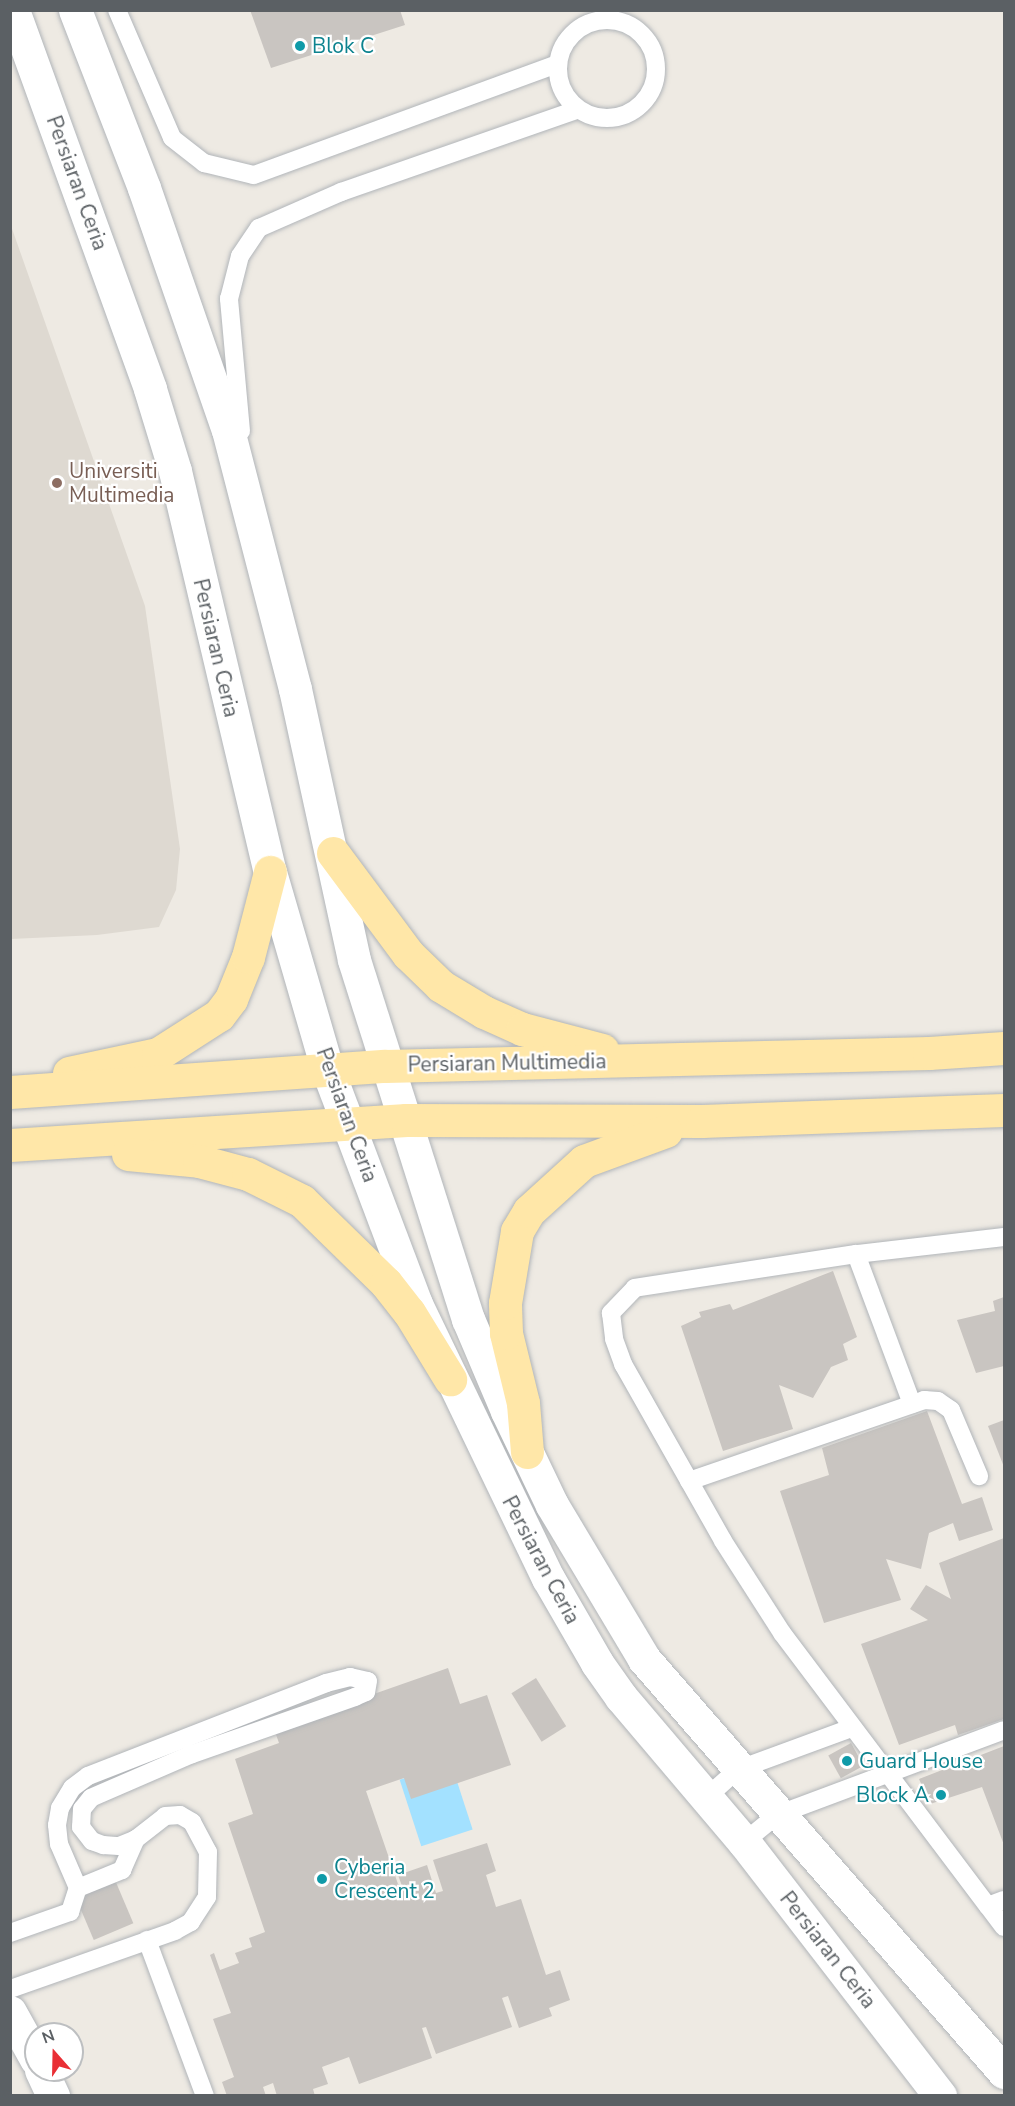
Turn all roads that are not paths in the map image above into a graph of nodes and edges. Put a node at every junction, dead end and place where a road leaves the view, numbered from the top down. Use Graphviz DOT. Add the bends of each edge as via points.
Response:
graph roads {
  1 [pos="13,10"];
  2 [pos="75,10"];
  3 [pos="117,10"];
  4 [pos="579,18"];
  5 [pos="557,64"];
  6 [pos="577,110"];
  7 [pos="254,522"];
  8 [pos="333,853"];
  9 [pos="270,872"];
  10 [pos="1005,1041"];
  11 [pos="1005,1048"];
  12 [pos="929,1053"];
  13 [pos="707,1059"];
  14 [pos="385,1066"];
  15 [pos="328,1071"];
  16 [pos="10,1082"];
  17 [pos="10,1092"];
  18 [pos="1005,1110"];
  19 [pos="406,1120"];
  20 [pos="702,1121"];
  21 [pos="350,1124"];
  22 [pos="10,1146"];
  23 [pos="1005,1237"];
  24 [pos="856,1254"];
  25 [pos="450,1379"];
  26 [pos="912,1404"];
  27 [pos="527,1452"];
  28 [pos="979,1476"];
  29 [pos="689,1481"];
  30 [pos="851,1728"];
  31 [pos="1005,1730"];
  32 [pos="737,1770"];
  33 [pos="884,1772"];
  34 [pos="707,1797"];
  35 [pos="777,1815"];
  36 [pos="136,1839"];
  37 [pos="744,1842"];
  38 [pos="78,1888"];
  39 [pos="996,1903"];
  40 [pos="1005,1928"];
  41 [pos="10,1933"];
  42 [pos="147,1941"];
  43 [pos="10,1989"];
  44 [pos="14,2030"];
  45 [pos="24,2043"];
  46 [pos="1005,2072"];
  47 [pos="47,2082"];
  48 [pos="53,2096"];
  49 [pos="205,2096"];
  50 [pos="940,2096"];
  1 -- 9 [label="street, Persiaran Ceria" via="156,409"];
  2 -- 7 [label="street, Persiaran Ceria" via="144,188 228,430"];
  3 -- 5 [label="lane" via="172,138 204,163 254,175"];
  4 -- 5 [label="lane"];
  4 -- 6 [label="lane" via="628,24 647,38 656,60 655,84 643,104 623,117 599,119"];
  5 -- 6 [label="lane" via="561,89"];
  6 -- 7 [label="lane" via="341,192 259,228 240,256 229,299 236,398"];
  7 -- 8 [label="street, Persiaran Ceria"];
  8 -- 13 [label="main road" via="408,954 441,986 483,1012 522,1029 609,1052"];
  8 -- 14 [label="street, Persiaran Ceria" via="354,960"];
  9 -- 15 [label="street, Persiaran Ceria"];
  9 -- 16 [label="main road" via="248,957 231,999 219,1015 158,1054"];
  10 -- 12 [label="main road"];
  11 -- 12 [label="main road, Persiaran Multimedia"];
  12 -- 13 [label="main road, Persiaran Multimedia"];
  13 -- 14 [label="main road, Persiaran Multimedia"];
  14 -- 15 [label="main road, Persiaran Multimedia"];
  14 -- 19 [label="street, Persiaran Ceria"];
  15 -- 17 [label="main road, Persiaran Multimedia"];
  15 -- 21 [label="street, Persiaran Ceria"];
  18 -- 20 [label="main road"];
  19 -- 20 [label="main road"];
  19 -- 21 [label="main road"];
  19 -- 27 [label="street, Persiaran Ceria" via="468,1318"];
  20 -- 27 [label="main road" via="625,1143 584,1161 529,1210 517,1231 505,1303 506,1333 523,1403"];
  21 -- 22 [label="main road"];
  21 -- 25 [label="street, Persiaran Ceria" via="416,1304"];
  22 -- 25 [label="main road" via="199,1161 248,1174 302,1201 386,1283 409,1312"];
  23 -- 24 [label="lane"];
  24 -- 26 [label="lane"];
  24 -- 29 [label="lane" via="635,1288 621,1299 611,1313 617,1347"];
  25 -- 34 [label="street, Persiaran Ceria" via="548,1578 597,1663 621,1697"];
  26 -- 28 [label="lane" via="938,1401 951,1410"];
  26 -- 29 [label="lane"];
  27 -- 32 [label="street, Persiaran Ceria" via="599,1588 644,1659"];
  29 -- 30 [label="lane" via="782,1633"];
  30 -- 32 [label="lane"];
  30 -- 33 [label="lane"];
  31 -- 33 [label="lane"];
  32 -- 34 [label="lane"];
  32 -- 35 [label="street, Persiaran Ceria"];
  33 -- 35 [label="lane"];
  33 -- 39 [label="lane"];
  34 -- 37 [label="street, Persiaran Ceria"];
  35 -- 37 [label="lane"];
  35 -- 46 [label="street, Persiaran Ceria"];
  36 -- 38 [label="lane" via="122,1870"];
  36 -- 38 [label="lane" via="119,1846 92,1841 81,1827 82,1809 102,1793 192,1754 355,1697 366,1692 368,1681 350,1677 326,1683 88,1776 72,1788 60,1808 57,1825 59,1844"];
  36 -- 42 [label="lane" via="165,1816 180,1815 192,1822 208,1852 209,1877 201,1910 191,1922"];
  37 -- 50 [label="street, Persiaran Ceria"];
  38 -- 41 [label="lane" via="70,1912"];
  39 -- 40 [label="lane"];
  42 -- 43 [label="lane"];
  42 -- 49 [label="lane"];
  44 -- 45 [label="street"];
  47 -- 48 [label="street"];
}
